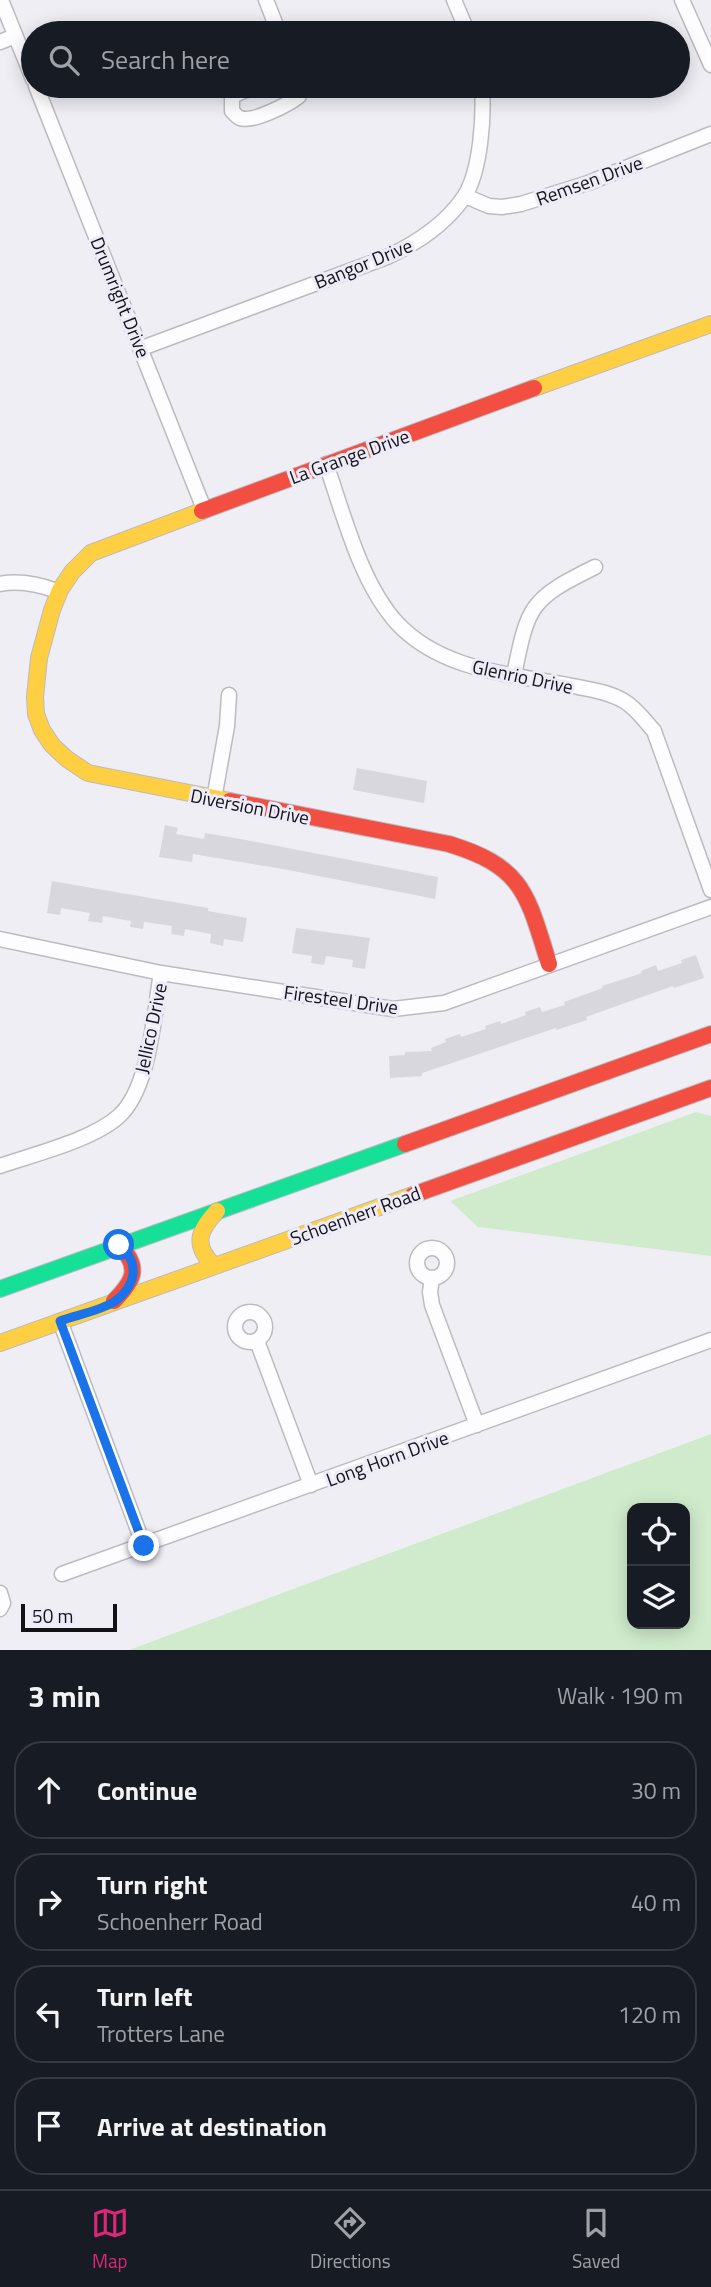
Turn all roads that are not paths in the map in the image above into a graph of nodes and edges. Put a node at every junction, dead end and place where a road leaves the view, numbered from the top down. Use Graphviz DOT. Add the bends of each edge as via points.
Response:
graph roads {
  1 [pos="1,0"];
  2 [pos="266,0"];
  3 [pos="454,0"];
  4 [pos="682,0"];
  5 [pos="274,21"];
  6 [pos="463,21"];
  7 [pos="15,36"];
  8 [pos="0,42"];
  9 [pos="21,50"];
  10 [pos="711,65"];
  11 [pos="41,98"];
  12 [pos="232,98"];
  13 [pos="297,98"];
  14 [pos="482,98"];
  15 [pos="711,134"];
  16 [pos="465,196"];
  17 [pos="711,324"];
  18 [pos="142,348"];
  19 [pos="326,464"];
  20 [pos="204,509"];
  21 [pos="595,567"];
  22 [pos="0,584"];
  23 [pos="57,591"];
  24 [pos="514,675"];
  25 [pos="229,695"];
  26 [pos="214,799"];
  27 [pos="711,890"];
  28 [pos="711,907"];
  29 [pos="0,939"];
  30 [pos="549,964"];
  31 [pos="161,973"];
  32 [pos="711,1034"];
  33 [pos="711,1088"];
  34 [pos="0,1166"];
  35 [pos="218,1211"];
  36 [pos="119,1245"];
  37 [pos="214,1266"];
  38 [pos="432,1278"];
  39 [pos="0,1289"];
  40 [pos="113,1302"];
  41 [pos="60,1321"];
  42 [pos="711,1340"];
  43 [pos="257,1341"];
  44 [pos="0,1343"];
  45 [pos="477,1425"];
  46 [pos="311,1485"];
  47 [pos="144,1546"];
  48 [pos="62,1574"];
  49 [pos="0,1593"];
  50 [pos="0,1609"];
  1 -- 7 [label="street"];
  2 -- 5 [label="street"];
  3 -- 6 [label="street"];
  4 -- 10 [label="street"];
  7 -- 8 [label="street"];
  7 -- 9 [label="street"];
  11 -- 18 [label="street, Drumright Drive"];
  12 -- 13 [label="street" via="232,111 250,120"];
  14 -- 16 [label="street, Bangor Drive" via="480,145"];
  15 -- 16 [label="street, Remsen Drive" via="521,204 489,206"];
  16 -- 18 [label="street, Bangor Drive" via="425,237 406,248"];
  17 -- 19 [label="main road, La Grange Drive"];
  18 -- 20 [label="street, Drumright Drive"];
  19 -- 20 [label="main road, La Grange Drive"];
  19 -- 24 [label="street, Glenrio Drive" via="364,571 397,622 422,646 441,656"];
  20 -- 23 [label="main road, La Grange Drive" via="90,552"];
  21 -- 24 [label="street" via="553,589 532,610"];
  22 -- 23 [label="street" via="31,583"];
  23 -- 26 [label="main road, Diversion Drive" via="34,675 37,718 51,743 68,762 88,773"];
  24 -- 27 [label="street, Glenrio Drive" via="600,691 638,712 654,731"];
  25 -- 26 [label="street"];
  26 -- 30 [label="main road, Diversion Drive" via="474,850 510,873 523,891"];
  28 -- 30 [label="street, Firesteel Drive"];
  29 -- 31 [label="street, Firesteel Drive"];
  30 -- 31 [label="street, Firesteel Drive" via="444,1003 393,1009"];
  31 -- 34 [label="street, Jellico Drive" via="146,1058 135,1094 121,1115 86,1136"];
  32 -- 35 [label="main road"];
  33 -- 37 [label="main road, Schoenherr Road"];
  35 -- 36 [label="main road"];
  35 -- 37 [label="main road" via="200,1237 203,1254"];
  36 -- 39 [label="main road"];
  36 -- 40 [label="main road" via="131,1258 134,1274"];
  37 -- 40 [label="main road, Schoenherr Road"];
  38 -- 45 [label="street" via="432,1306"];
  40 -- 41 [label="main road, Schoenherr Road"];
  41 -- 44 [label="main road, Schoenherr Road"];
  41 -- 47 [label="street"];
  42 -- 45 [label="street, Long Horn Drive"];
  43 -- 46 [label="street"];
  45 -- 46 [label="street, Long Horn Drive"];
  46 -- 47 [label="street, Long Horn Drive"];
  47 -- 48 [label="street, Long Horn Drive"];
  49 -- 50 [label="street"];
}
